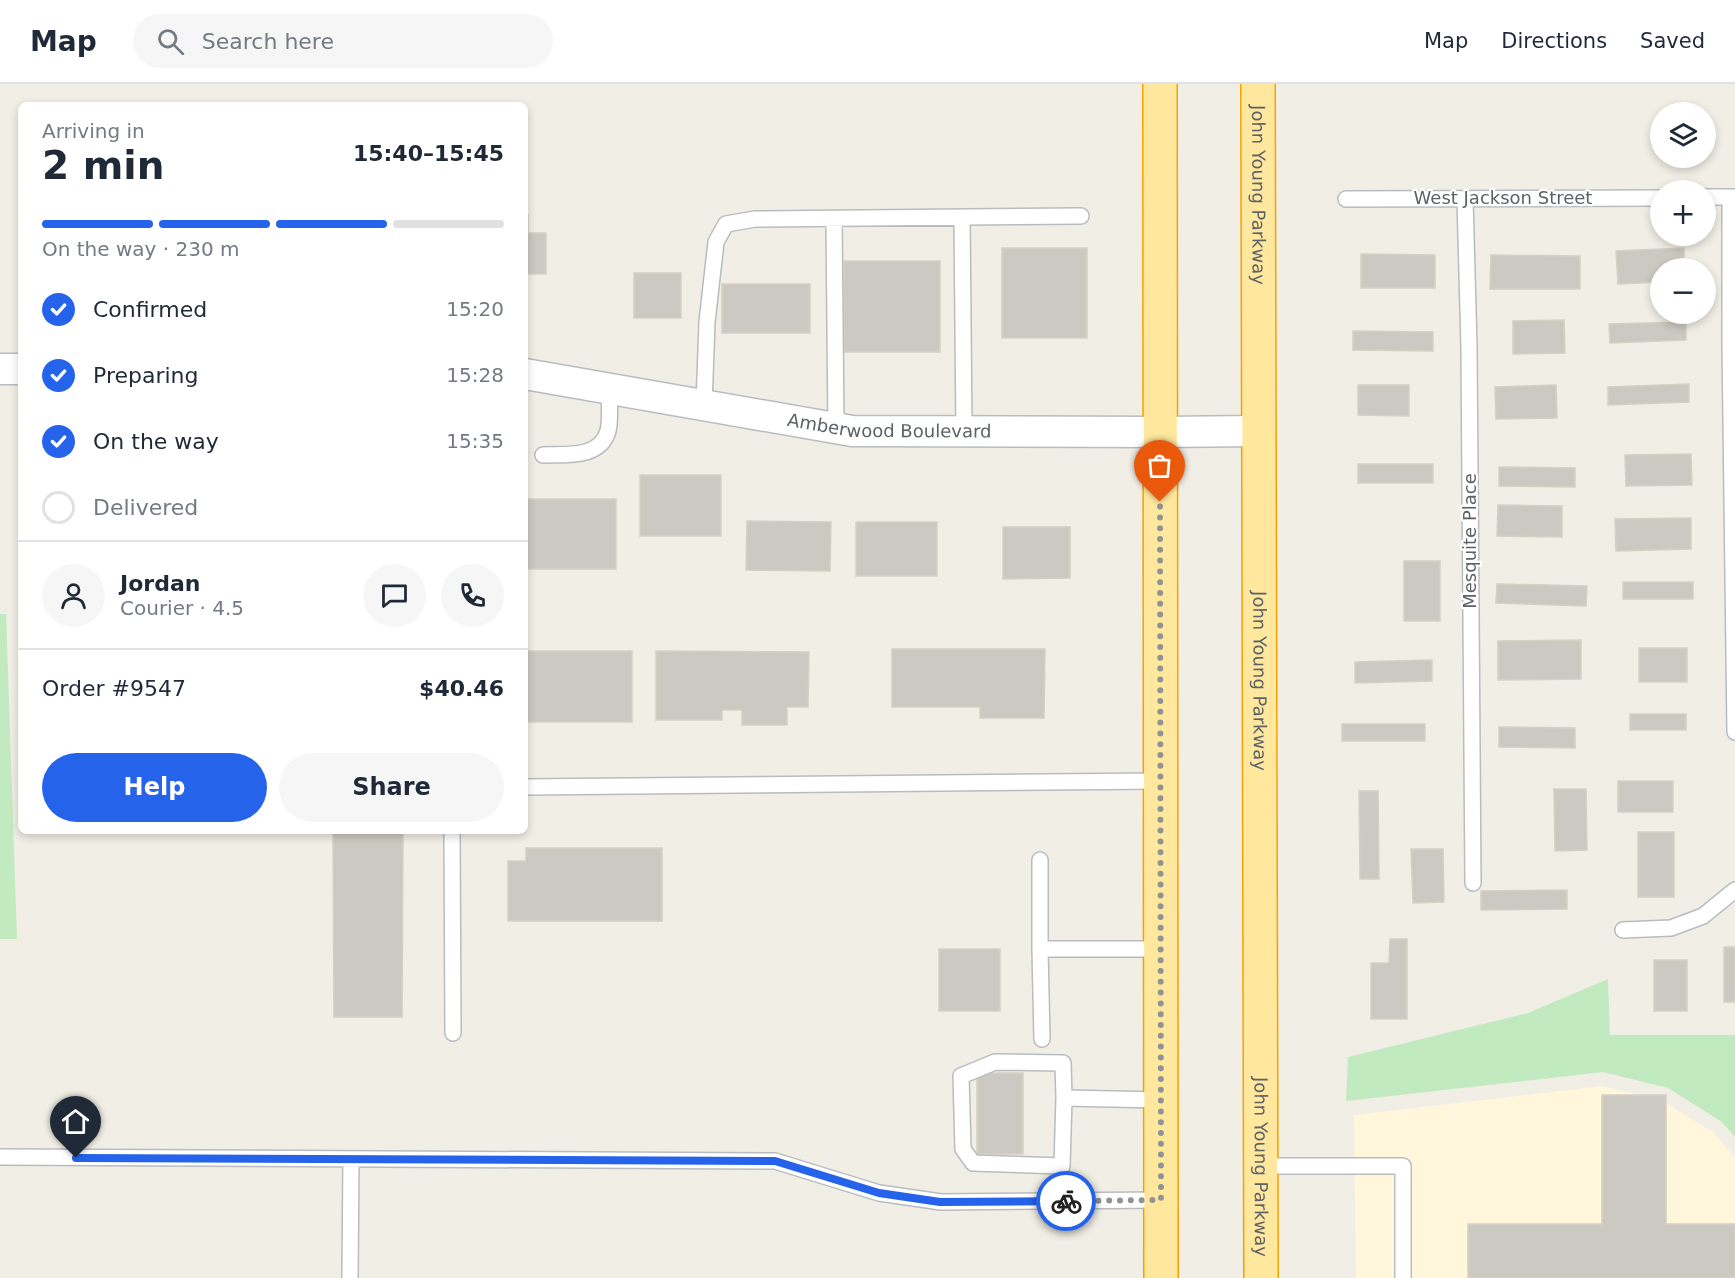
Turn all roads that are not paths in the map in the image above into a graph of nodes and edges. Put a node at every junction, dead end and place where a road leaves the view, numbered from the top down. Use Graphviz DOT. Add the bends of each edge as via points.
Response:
graph roads {
  1 [pos="1160,84"];
  2 [pos="1258,84"];
  3 [pos="1716,197"];
  4 [pos="1733,197"];
  5 [pos="1650,198"];
  6 [pos="1346,199"];
  7 [pos="1465,199"];
  8 [pos="1081,216"];
  9 [pos="962,218"];
  10 [pos="834,219"];
  11 [pos="0,369"];
  12 [pos="18,369"];
  13 [pos="528,375"];
  14 [pos="609,389"];
  15 [pos="704,405"];
  16 [pos="836,428"];
  17 [pos="964,431"];
  18 [pos="1259,431"];
  19 [pos="1160,432"];
  20 [pos="543,455"];
  21 [pos="1735,732"];
  22 [pos="1160,781"];
  23 [pos="528,787"];
  24 [pos="452,834"];
  25 [pos="1040,860"];
  26 [pos="1473,883"];
  27 [pos="1735,890"];
  28 [pos="1623,930"];
  29 [pos="1040,950"];
  30 [pos="1161,950"];
  31 [pos="453,1033"];
  32 [pos="1042,1039"];
  33 [pos="1064,1098"];
  34 [pos="1161,1100"];
  35 [pos="0,1157"];
  36 [pos="351,1159"];
  37 [pos="1260,1166"];
  38 [pos="1161,1200"];
  39 [pos="350,1278"];
  40 [pos="1161,1278"];
  41 [pos="1261,1278"];
  42 [pos="1403,1278"];
  1 -- 19 [label="highway"];
  2 -- 18 [label="highway, John Young Parkway"];
  3 -- 4 [label="lane"];
  4 -- 21 [label="lane" via="1730,343"];
  5 -- 7 [label="lane, West Jackson Street"];
  6 -- 7 [label="lane, West Jackson Street"];
  7 -- 26 [label="lane, Mesquite Place"];
  8 -- 9 [label="lane"];
  9 -- 10 [label="lane"];
  9 -- 17 [label="lane"];
  10 -- 15 [label="lane" via="755,219 726,224 716,242 707,322"];
  10 -- 16 [label="lane"];
  11 -- 12 [label="street"];
  13 -- 14 [label="street, Amberwood Boulevard"];
  14 -- 15 [label="street, Amberwood Boulevard"];
  14 -- 20 [label="lane" via="604,441 583,453"];
  15 -- 16 [label="street, Amberwood Boulevard"];
  16 -- 17 [label="street, Amberwood Boulevard"];
  17 -- 19 [label="street, Amberwood Boulevard"];
  18 -- 19 [label="street, Amberwood Boulevard"];
  18 -- 37 [label="highway, John Young Parkway"];
  19 -- 22 [label="highway"];
  22 -- 23 [label="lane"];
  22 -- 30 [label="highway"];
  24 -- 31 [label="lane"];
  25 -- 29 [label="lane"];
  27 -- 28 [label="lane" via="1703,916 1671,928"];
  29 -- 30 [label="lane"];
  29 -- 32 [label="lane"];
  30 -- 34 [label="highway"];
  33 -- 33 [label="lane" via="1063,1063 994,1062 961,1076 963,1149 973,1163 1062,1166"];
  33 -- 34 [label="lane"];
  34 -- 38 [label="highway"];
  35 -- 36 [label="lane"];
  36 -- 38 [label="lane" via="775,1161 879,1193 940,1202"];
  36 -- 39 [label="lane"];
  37 -- 41 [label="highway, John Young Parkway"];
  37 -- 42 [label="lane" via="1403,1166"];
  38 -- 40 [label="highway"];
}
